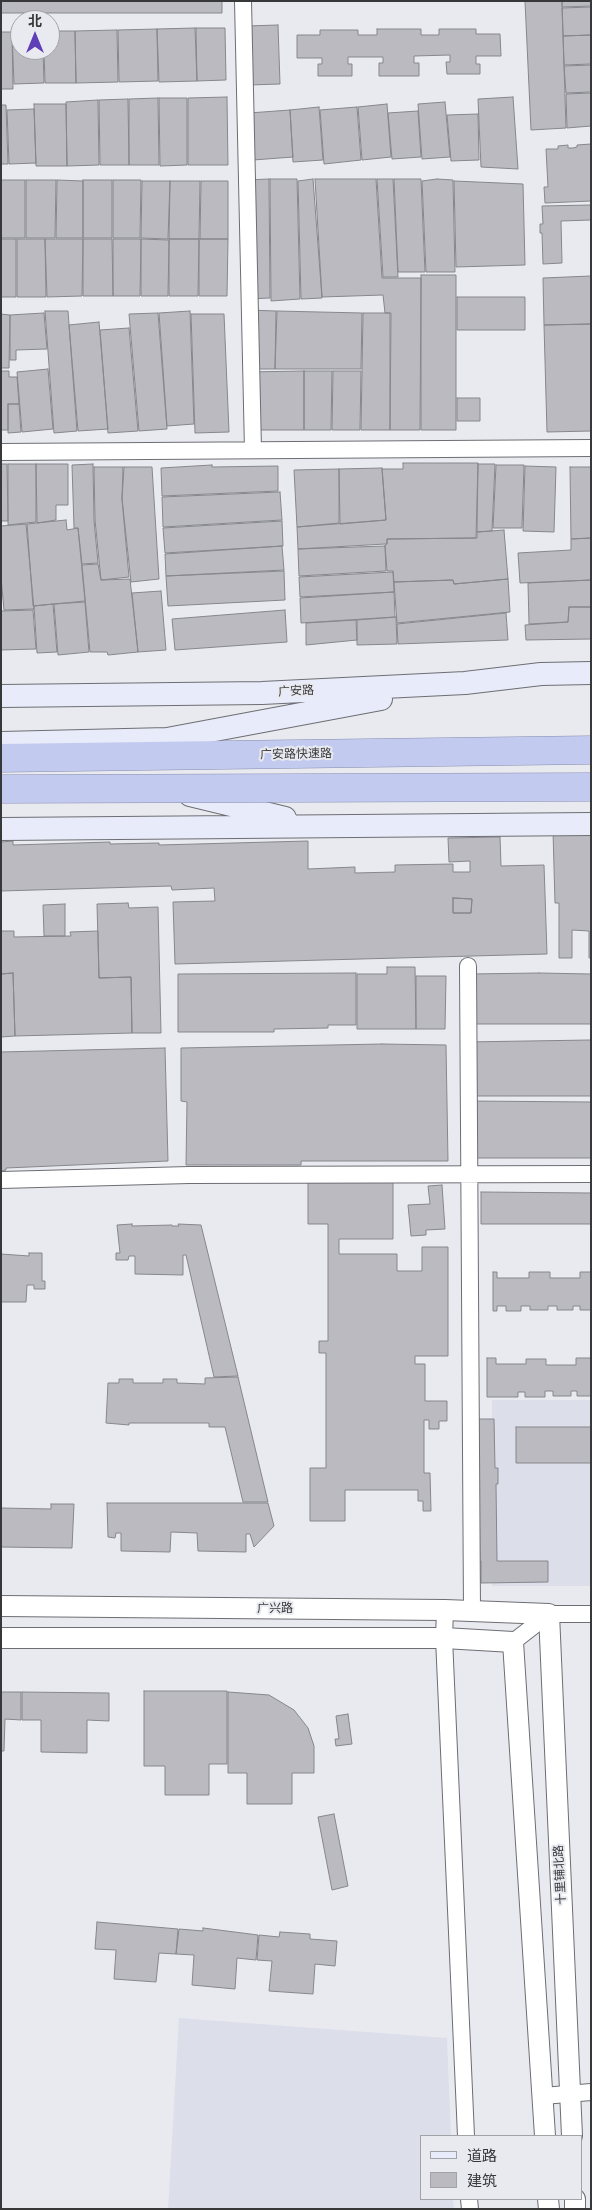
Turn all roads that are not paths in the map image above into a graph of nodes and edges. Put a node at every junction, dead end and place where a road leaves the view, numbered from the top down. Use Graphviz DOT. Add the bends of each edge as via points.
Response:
graph roads {
  1 [pos="243,1"];
  2 [pos="591,448"];
  3 [pos="253,450"];
  4 [pos="1,452"];
  5 [pos="591,672"];
  6 [pos="465,683"];
  7 [pos="1,696"];
  8 [pos="1,743"];
  9 [pos="591,750"];
  10 [pos="1,758"];
  11 [pos="1,780"];
  12 [pos="591,787"];
  13 [pos="1,789"];
  14 [pos="591,824"];
  15 [pos="319,827"];
  16 [pos="1,829"];
  17 [pos="468,966"];
  18 [pos="468,1174"];
  19 [pos="591,1174"];
  20 [pos="1,1180"];
  21 [pos="1,1606"];
  22 [pos="445,1610"];
  23 [pos="472,1611"];
  24 [pos="549,1614"];
  25 [pos="591,1614"];
  26 [pos="1,1638"];
  27 [pos="444,1638"];
  28 [pos="513,1642"];
  29 [pos="591,2092"];
  30 [pos="570,2094"];
  31 [pos="543,2096"];
  32 [pos="466,2135"];
  33 [pos="545,2135"];
  34 [pos="572,2135"];
  1 -- 3 [label="street"];
  2 -- 3 [label="street"];
  3 -- 4 [label="street"];
  5 -- 6 [label="main road, 广安路"];
  6 -- 7 [label="main road, 广安路" via="262,693"];
  6 -- 8 [label="main road" via="167,739"];
  9 -- 10 [label="highway, 广安路快速路"];
  11 -- 15 [label="main road" via="122,778"];
  12 -- 13 [label="highway, bridge"];
  14 -- 15 [label="main road"];
  15 -- 16 [label="main road"];
  17 -- 18 [label="street"];
  18 -- 19 [label="street"];
  18 -- 20 [label="street" via="189,1175"];
  18 -- 23 [label="street"];
  21 -- 22 [label="street, 广兴路"];
  22 -- 23 [label="street, 广兴路"];
  22 -- 27 [label="street"];
  23 -- 24 [label="street, 广兴路"];
  24 -- 25 [label="street"];
  24 -- 28 [label="street"];
  24 -- 30 [label="street, 十里铺北路"];
  26 -- 27 [label="street"];
  27 -- 28 [label="street"];
  27 -- 32 [label="street"];
  28 -- 31 [label="street"];
  29 -- 30 [label="street"];
  30 -- 31 [label="street"];
  30 -- 34 [label="street, 十里铺北路"];
  31 -- 33 [label="street"];
}
